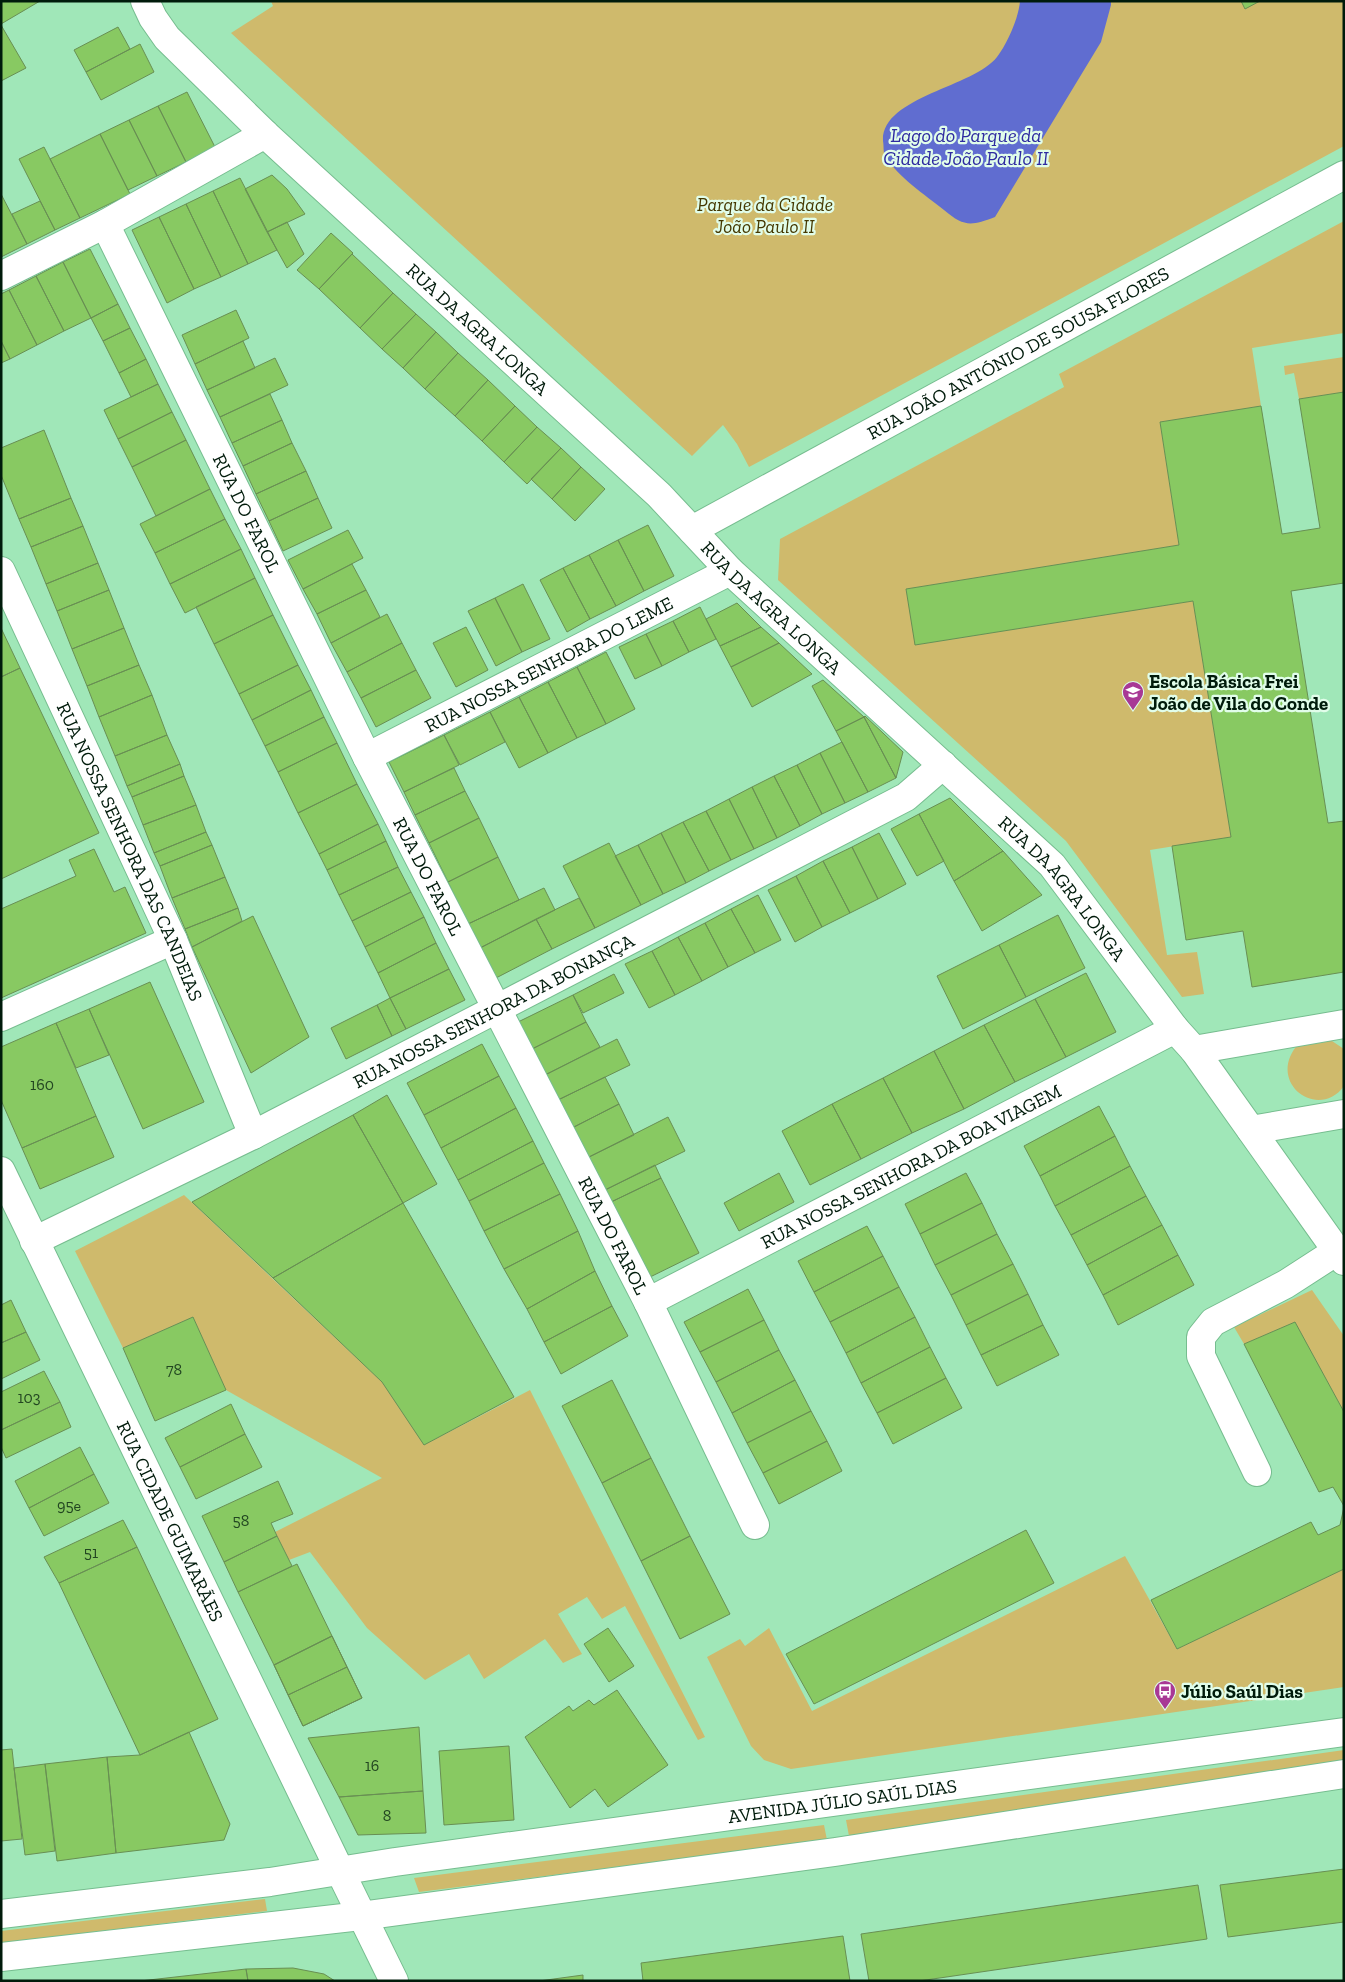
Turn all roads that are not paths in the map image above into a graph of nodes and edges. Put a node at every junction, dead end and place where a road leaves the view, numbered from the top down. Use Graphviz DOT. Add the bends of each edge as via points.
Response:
graph roads {
  1 [pos="145,1"];
  2 [pos="265,134"];
  3 [pos="1344,175"];
  4 [pos="105,224"];
  5 [pos="1,276"];
  6 [pos="692,530"];
  7 [pos="1,571"];
  8 [pos="730,572"];
  9 [pos="367,757"];
  10 [pos="943,765"];
  11 [pos="173,940"];
  12 [pos="496,1011"];
  13 [pos="1,1017"];
  14 [pos="1344,1024"];
  15 [pos="1175,1029"];
  16 [pos="1194,1050"];
  17 [pos="1344,1114"];
  18 [pos="1251,1130"];
  19 [pos="253,1135"];
  20 [pos="1,1171"];
  21 [pos="34,1241"];
  22 [pos="1340,1256"];
  23 [pos="648,1302"];
  24 [pos="1258,1472"];
  25 [pos="755,1525"];
  26 [pos="1344,1732"];
  27 [pos="1344,1774"];
  28 [pos="340,1871"];
  29 [pos="1,1914"];
  30 [pos="361,1916"];
  31 [pos="1,1957"];
  32 [pos="394,1981"];
  1 -- 2 [label="street, RUA DA AGRA LONGA" via="152,18 167,38"];
  2 -- 4 [label="street"];
  2 -- 6 [label="street, RUA DA AGRA LONGA"];
  3 -- 6 [label="street, RUA JOÃO ANTÓNIO DE SOUSA FLORES"];
  4 -- 5 [label="street"];
  4 -- 9 [label="street, RUA DO FAROL"];
  6 -- 8 [label="street, RUA DA AGRA LONGA"];
  7 -- 11 [label="street, RUA NOSSA SENHORA DAS CANDEIAS"];
  8 -- 9 [label="street, RUA NOSSA SENHORA DO LEME"];
  8 -- 10 [label="street, RUA DA AGRA LONGA"];
  9 -- 12 [label="street, RUA DO FAROL"];
  10 -- 12 [label="street, RUA NOSSA SENHORA DA BONANÇA" via="906,797"];
  10 -- 15 [label="street, RUA DA AGRA LONGA" via="1052,865"];
  11 -- 13 [label="street"];
  11 -- 19 [label="street, RUA NOSSA SENHORA DAS CANDEIAS"];
  12 -- 19 [label="street, RUA NOSSA SENHORA DA BONANÇA"];
  12 -- 23 [label="street, RUA DO FAROL"];
  14 -- 16 [label="street"];
  15 -- 16 [label="street, RUA DA AGRA LONGA"];
  15 -- 23 [label="street, RUA NOSSA SENHORA DA BOA VIAGEM"];
  16 -- 18 [label="street, RUA DA AGRA LONGA"];
  17 -- 18 [label="street"];
  18 -- 22 [label="street, RUA DA AGRA LONGA"];
  19 -- 21 [label="street, RUA NOSSA SENHORA DA BONANÇA"];
  20 -- 21 [label="street, RUA CIDADE GUIMARÃES"];
  21 -- 28 [label="street, RUA CIDADE GUIMARÃES"];
  22 -- 24 [label="street" via="1214,1322 1201,1337 1201,1356"];
  23 -- 25 [label="street, RUA DO FAROL"];
  26 -- 28 [label="street, AVENIDA JÚLIO SAÚL DIAS"];
  27 -- 30 [label="street" via="835,1852"];
  28 -- 29 [label="street, AVENIDA JÚLIO SAÚL DIAS"];
  28 -- 30 [label="street, RUA CIDADE GUIMARÃES"];
  30 -- 31 [label="street"];
  30 -- 32 [label="street, RUA CIDADE GUIMARÃES"];
}
